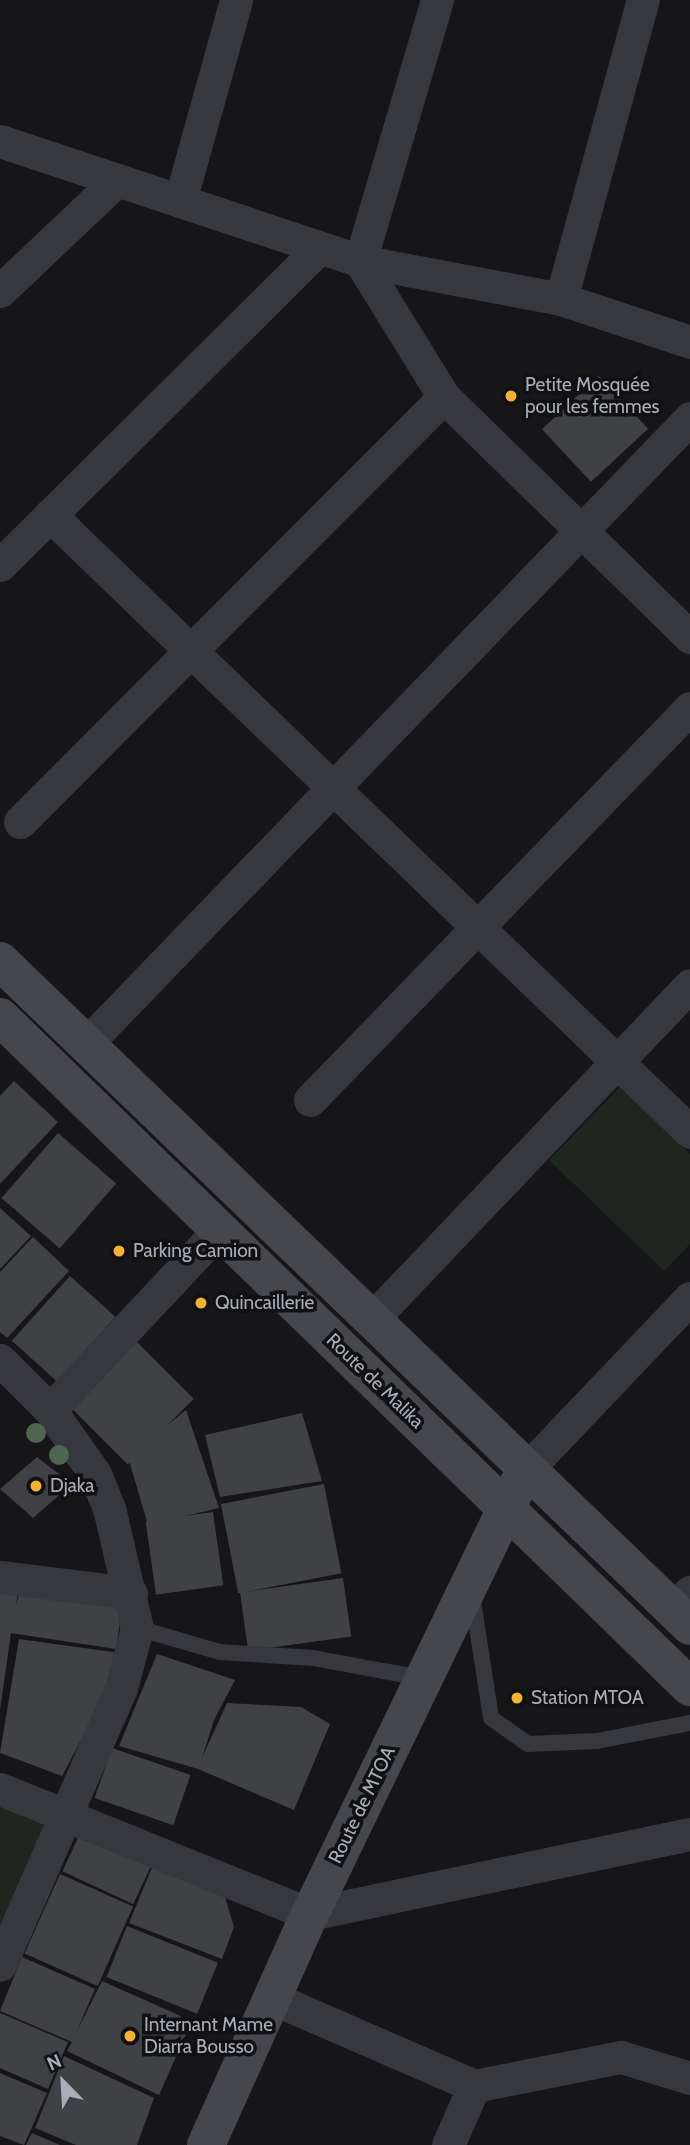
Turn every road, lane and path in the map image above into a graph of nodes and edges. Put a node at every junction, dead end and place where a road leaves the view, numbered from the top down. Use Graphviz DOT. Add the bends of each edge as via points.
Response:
graph roads {
  1 [pos="236,0"];
  2 [pos="437,0"];
  3 [pos="643,0"];
  4 [pos="0,141"];
  5 [pos="117,180"];
  6 [pos="180,201"];
  7 [pos="319,247"];
  8 [pos="360,261"];
  9 [pos="0,291"];
  10 [pos="561,299"];
  11 [pos="690,342"];
  12 [pos="444,397"];
  13 [pos="690,418"];
  14 [pos="50,515"];
  15 [pos="579,533"];
  16 [pos="0,565"];
  17 [pos="690,637"];
  18 [pos="191,651"];
  19 [pos="690,708"];
  20 [pos="333,788"];
  21 [pos="20,822"];
  22 [pos="478,928"];
  23 [pos="0,961"];
  24 [pos="690,985"];
  25 [pos="0,1017"];
  26 [pos="86,1044"];
  27 [pos="617,1062"];
  28 [pos="310,1100"];
  29 [pos="690,1132"];
  30 [pos="219,1230"];
  31 [pos="690,1298"];
  32 [pos="372,1319"];
  33 [pos="0,1360"];
  34 [pos="50,1409"];
  35 [pos="527,1469"];
  36 [pos="504,1506"];
  37 [pos="0,1577"];
  38 [pos="470,1580"];
  39 [pos="131,1593"];
  40 [pos="684,1609"];
  41 [pos="137,1628"];
  42 [pos="422,1678"];
  43 [pos="690,1687"];
  44 [pos="690,1723"];
  45 [pos="0,1789"];
  46 [pos="65,1814"];
  47 [pos="690,1834"];
  48 [pos="310,1914"];
  49 [pos="0,1965"];
  50 [pos="272,1998"];
  51 [pos="690,2078"];
  52 [pos="474,2086"];
  53 [pos="206,2145"];
  54 [pos="448,2145"];
  1 -- 6 [label="street"];
  2 -- 8 [label="street"];
  3 -- 10 [label="street"];
  4 -- 5 [label="street"];
  5 -- 6 [label="street"];
  5 -- 9 [label="street"];
  6 -- 7 [label="street"];
  7 -- 8 [label="street"];
  7 -- 14 [label="street"];
  8 -- 10 [label="street"];
  8 -- 12 [label="street"];
  10 -- 11 [label="street"];
  12 -- 15 [label="street"];
  12 -- 18 [label="street"];
  13 -- 15 [label="street"];
  14 -- 16 [label="street"];
  14 -- 18 [label="street"];
  15 -- 17 [label="street"];
  15 -- 20 [label="street"];
  18 -- 20 [label="street"];
  18 -- 21 [label="street"];
  19 -- 22 [label="street"];
  20 -- 22 [label="street"];
  20 -- 26 [label="street"];
  22 -- 27 [label="street"];
  22 -- 28 [label="street"];
  23 -- 26 [label="main road"];
  24 -- 27 [label="street"];
  25 -- 30 [label="main road, Route de Malika"];
  26 -- 32 [label="main road"];
  27 -- 29 [label="street"];
  27 -- 32 [label="street"];
  30 -- 34 [label="street"];
  30 -- 36 [label="main road, Route de Malika"];
  31 -- 35 [label="street"];
  32 -- 35 [label="main road"];
  33 -- 34 [label="street"];
  34 -- 39 [label="street" via="95,1474"];
  35 -- 36 [label="main road, Route de MTOA"];
  35 -- 40 [label="main road"];
  36 -- 38 [label="main road, Route de MTOA"];
  36 -- 43 [label="main road, Route de Malika"];
  37 -- 39 [label="street"];
  38 -- 42 [label="main road, Route de MTOA"];
  38 -- 44 [label="lane" via="491,1718 528,1744 597,1741"];
  39 -- 41 [label="street"];
  41 -- 42 [label="lane" via="220,1652 313,1658"];
  41 -- 46 [label="street" via="121,1688"];
  42 -- 48 [label="main road, Route de MTOA"];
  45 -- 46 [label="street"];
  46 -- 48 [label="street"];
  46 -- 49 [label="street"];
  47 -- 48 [label="street"];
  48 -- 50 [label="main road, Route de MTOA"];
  50 -- 52 [label="street"];
  50 -- 53 [label="main road, Route de MTOA"];
  51 -- 52 [label="street" via="621,2057"];
  52 -- 54 [label="street"];
}
